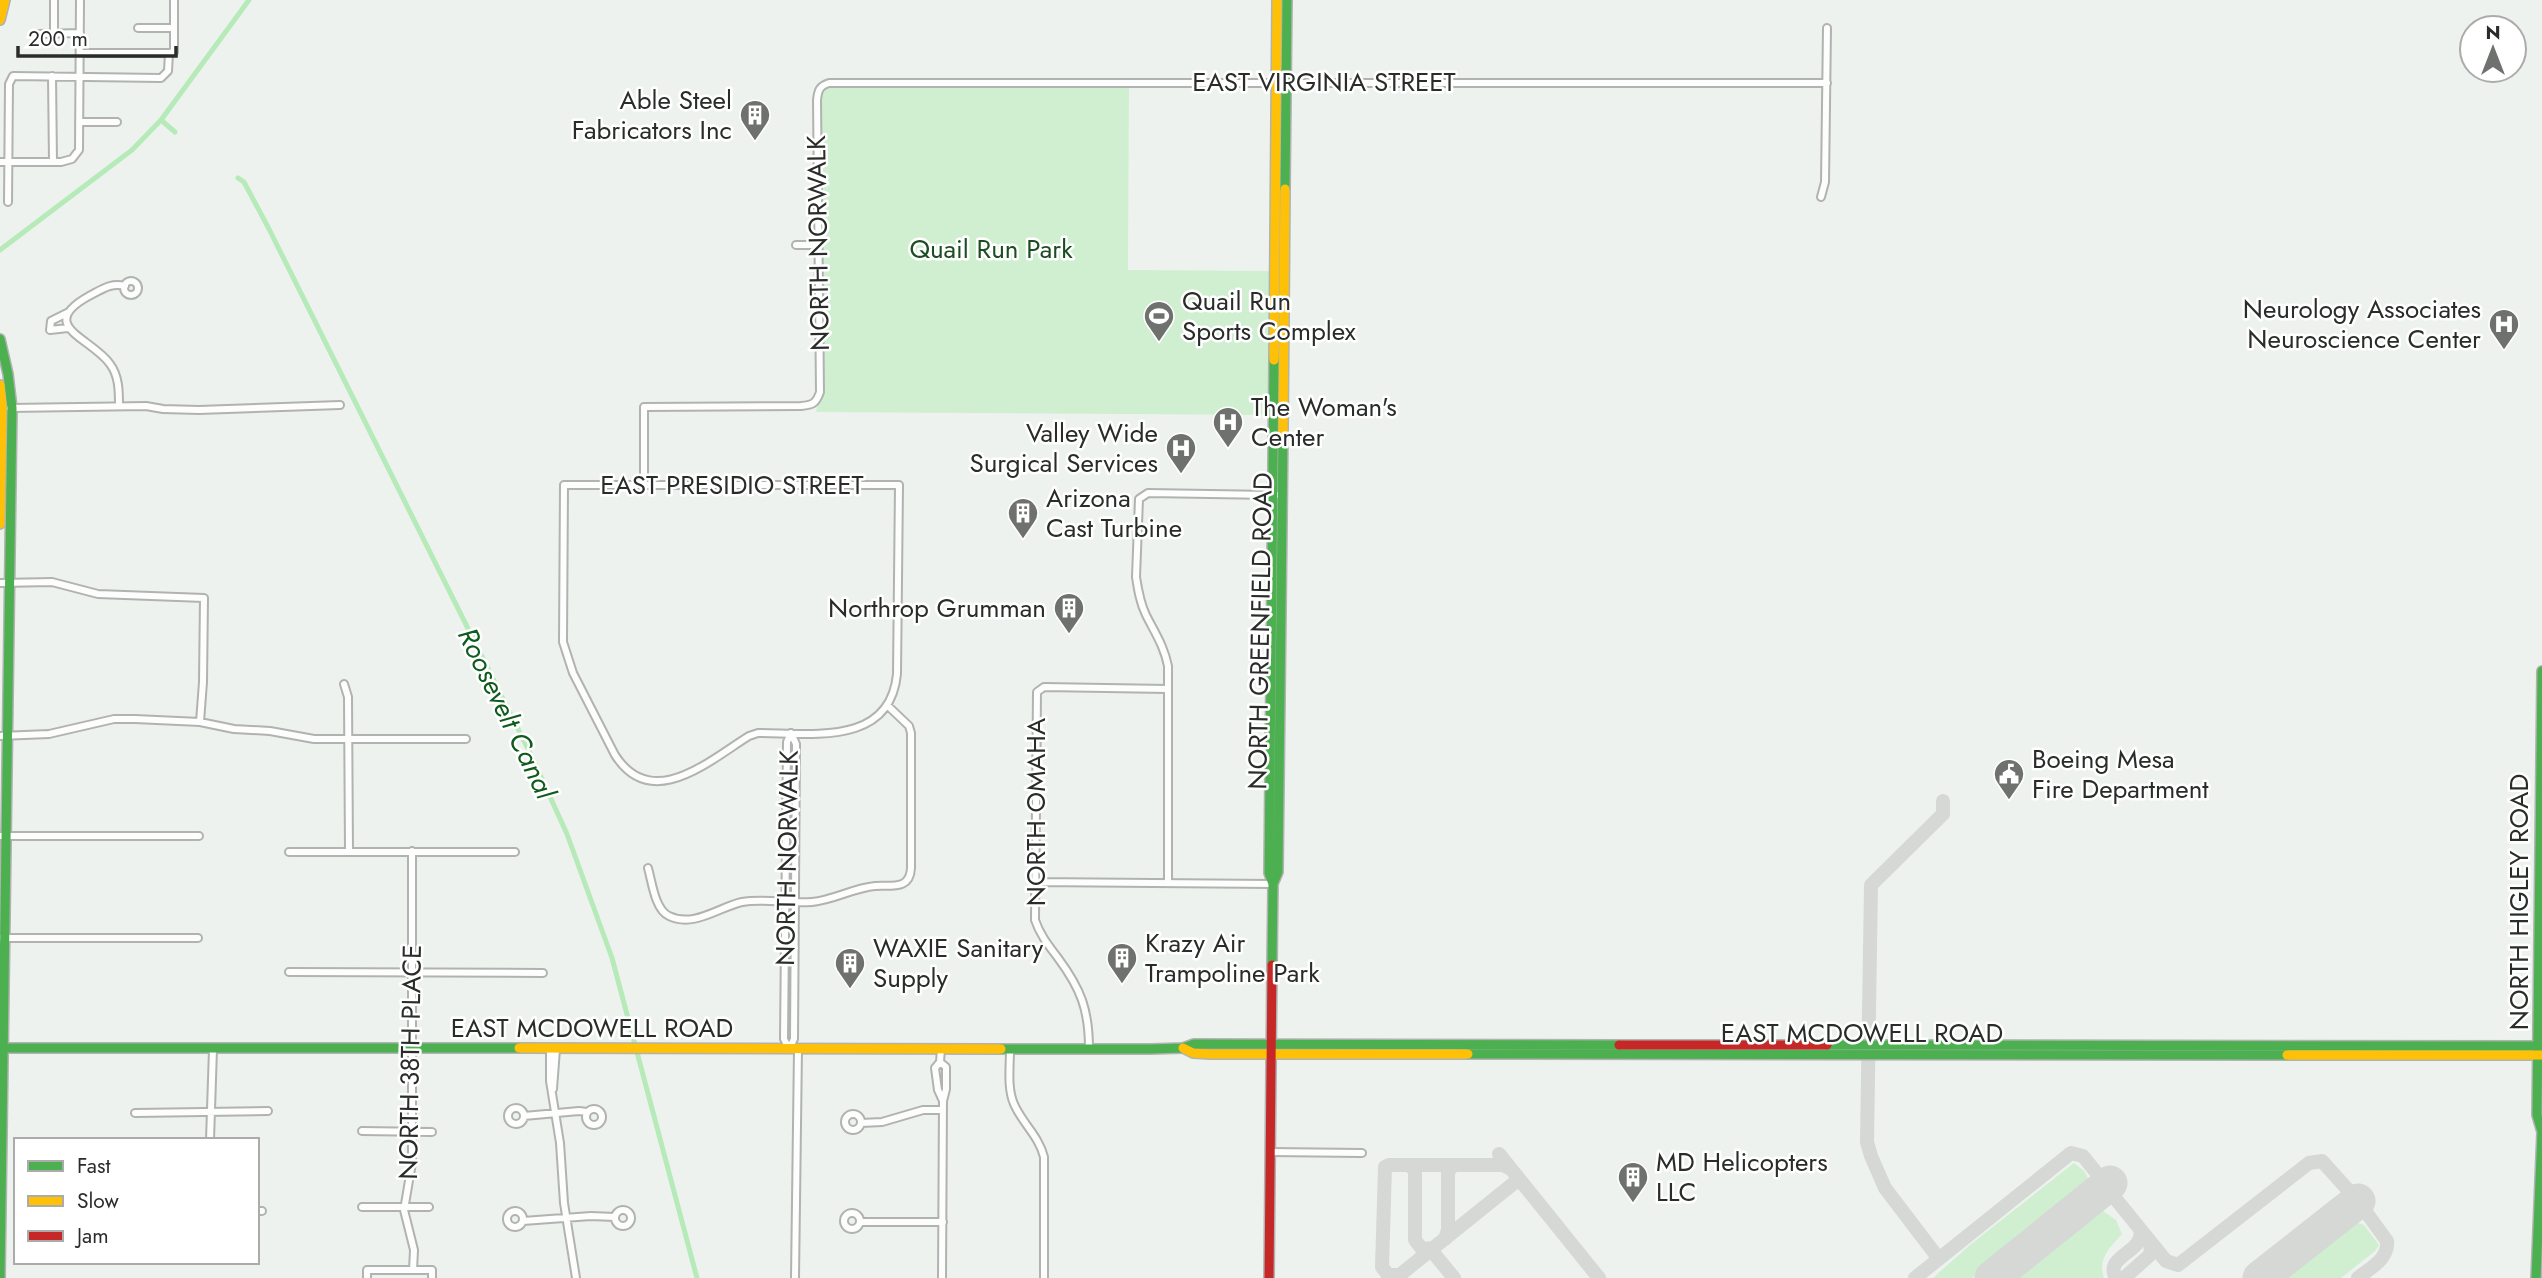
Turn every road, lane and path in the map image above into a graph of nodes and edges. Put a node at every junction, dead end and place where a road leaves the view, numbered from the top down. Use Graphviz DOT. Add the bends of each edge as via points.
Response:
graph roads {
  1 [pos="5,0"];
  2 [pos="54,0"];
  3 [pos="80,0"];
  4 [pos="174,0"];
  5 [pos="1278,0"];
  6 [pos="1287,0"];
  7 [pos="0,20"];
  8 [pos="138,28"];
  9 [pos="174,28"];
  10 [pos="1827,28"];
  11 [pos="80,33"];
  12 [pos="39,34"];
  13 [pos="54,34"];
  14 [pos="80,53"];
  15 [pos="169,53"];
  16 [pos="52,76"];
  17 [pos="80,76"];
  18 [pos="1280,82"];
  19 [pos="1826,83"];
  20 [pos="822,85"];
  21 [pos="79,122"];
  22 [pos="117,122"];
  23 [pos="0,162"];
  24 [pos="9,162"];
  25 [pos="52,162"];
  26 [pos="1821,197"];
  27 [pos="8,202"];
  28 [pos="796,245"];
  29 [pos="818,245"];
  30 [pos="125,286"];
  31 [pos="67,313"];
  32 [pos="68,328"];
  33 [pos="0,339"];
  34 [pos="0,385"];
  35 [pos="340,405"];
  36 [pos="119,406"];
  37 [pos="7,408"];
  38 [pos="644,485"];
  39 [pos="1277,495"];
  40 [pos="0,524"];
  41 [pos="4,582"];
  42 [pos="1271,643"];
  43 [pos="2542,671"];
  44 [pos="344,684"];
  45 [pos="1168,689"];
  46 [pos="1279,694"];
  47 [pos="887,705"];
  48 [pos="200,722"];
  49 [pos="791,733"];
  50 [pos="3,735"];
  51 [pos="466,739"];
  52 [pos="348,740"];
  53 [pos="787,808"];
  54 [pos="796,808"];
  55 [pos="2,836"];
  56 [pos="199,836"];
  57 [pos="289,852"];
  58 [pos="349,852"];
  59 [pos="412,852"];
  60 [pos="515,852"];
  61 [pos="648,868"];
  62 [pos="1035,882"];
  63 [pos="1168,883"];
  64 [pos="1273,884"];
  65 [pos="791,903"];
  66 [pos="2,938"];
  67 [pos="198,938"];
  68 [pos="289,972"];
  69 [pos="412,972"];
  70 [pos="543,973"];
  71 [pos="1,1048"];
  72 [pos="213,1049"];
  73 [pos="412,1049"];
  74 [pos="553,1049"];
  75 [pos="793,1049"];
  76 [pos="941,1049"];
  77 [pos="1010,1049"];
  78 [pos="1089,1049"];
  79 [pos="1271,1049"];
  80 [pos="2540,1051"];
  81 [pos="940,1062"];
  82 [pos="943,1101"];
  83 [pos="943,1110"];
  84 [pos="211,1111"];
  85 [pos="268,1111"];
  86 [pos="135,1112"];
  87 [pos="587,1112"];
  88 [pos="556,1113"];
  89 [pos="524,1116"];
  90 [pos="862,1123"];
  91 [pos="362,1131"];
  92 [pos="412,1132"];
  93 [pos="432,1132"];
  94 [pos="2542,1132"];
  95 [pos="210,1138"];
  96 [pos="1270,1152"];
  97 [pos="1362,1153"];
  98 [pos="1,1172"];
  99 [pos="362,1207"];
  100 [pos="405,1207"];
  101 [pos="429,1208"];
  102 [pos="615,1217"];
  103 [pos="567,1219"];
  104 [pos="523,1221"];
  105 [pos="860,1222"];
  106 [pos="943,1222"];
  107 [pos="0,1244"];
  108 [pos="414,1270"];
  109 [pos="0,1278"];
  110 [pos="367,1278"];
  111 [pos="432,1278"];
  112 [pos="576,1278"];
  113 [pos="795,1278"];
  114 [pos="942,1278"];
  115 [pos="1044,1278"];
  116 [pos="1269,1278"];
  117 [pos="2536,1278"];
  1 -- 7 [label="main road"];
  2 -- 13 [label="street"];
  3 -- 11 [label="street"];
  4 -- 9 [label="street"];
  5 -- 18 [label="main road, NORTH GREENFIELD ROAD"];
  6 -- 18 [label="main road, NORTH GREENFIELD ROAD"];
  8 -- 9 [label="street"];
  9 -- 15 [label="street" via="174,52"];
  10 -- 19 [label="street"];
  11 -- 13 [label="street"];
  11 -- 14 [label="street"];
  12 -- 13 [label="street"];
  14 -- 15 [label="street"];
  14 -- 17 [label="street"];
  15 -- 17 [label="street" via="167,71 161,78"];
  16 -- 17 [label="street"];
  16 -- 24 [label="street" via="13,76 9,84"];
  16 -- 25 [label="street"];
  17 -- 21 [label="street"];
  18 -- 19 [label="street, EAST VIRGINIA STREET"];
  18 -- 20 [label="street, EAST VIRGINIA STREET"];
  18 -- 39 [label="main road, NORTH GREENFIELD ROAD"];
  19 -- 26 [label="street"];
  20 -- 29 [label="street, NORTH NORWALK" via="817,100"];
  21 -- 22 [label="street"];
  21 -- 25 [label="street" via="79,150 72,159"];
  23 -- 24 [label="street"];
  24 -- 25 [label="street"];
  24 -- 27 [label="street"];
  28 -- 29 [label="street"];
  29 -- 38 [label="street, NORTH NORWALK" via="817,401 801,406 644,407"];
  30 -- 31 [label="street" via="109,285"];
  31 -- 32 [label="street"];
  31 -- 32 [label="street" via="51,321 49,327 54,331"];
  32 -- 36 [label="street" via="111,365 117,377"];
  33 -- 37 [label="main road" via="8,374"];
  34 -- 37 [label="main road"];
  35 -- 36 [label="street" via="199,410"];
  36 -- 37 [label="street"];
  37 -- 40 [label="main road"];
  37 -- 41 [label="main road"];
  38 -- 47 [label="street, EAST PRESIDIO STREET" via="899,485 897,674"];
  38 -- 49 [label="street, EAST PRESIDIO STREET" via="564,485 562,629 566,656 615,755 626,769 664,782 676,780 749,736"];
  39 -- 42 [label="main road, NORTH GREENFIELD ROAD"];
  39 -- 45 [label="street" via="1148,493 1139,499 1136,576 1145,614 1165,651"];
  39 -- 46 [label="main road, NORTH GREENFIELD ROAD"];
  41 -- 48 [label="street" via="52,582 106,594 204,598"];
  41 -- 50 [label="main road"];
  42 -- 46 [label="main road"];
  42 -- 64 [label="main road, NORTH GREENFIELD ROAD" via="1269,873"];
  43 -- 80 [label="main road, NORTH HIGLEY ROAD"];
  44 -- 52 [label="street"];
  45 -- 62 [label="street, NORTH OMAHA" via="1041,688 1037,692"];
  45 -- 63 [label="street"];
  46 -- 64 [label="main road, NORTH GREENFIELD ROAD" via="1278,872"];
  47 -- 49 [label="street" via="868,723 849,732"];
  47 -- 65 [label="street" via="911,733 911,875 901,886 869,887 827,900"];
  48 -- 50 [label="street" via="114,719 49,734"];
  48 -- 52 [label="street"];
  49 -- 53 [label="street, NORTH NORWALK" via="787,742"];
  49 -- 54 [label="street, NORTH NORWALK" via="796,744"];
  50 -- 55 [label="main road"];
  51 -- 52 [label="street"];
  52 -- 58 [label="street"];
  53 -- 54 [label="street"];
  53 -- 65 [label="street, NORTH NORWALK"];
  54 -- 65 [label="street, NORTH NORWALK"];
  55 -- 56 [label="street"];
  55 -- 66 [label="main road"];
  57 -- 58 [label="street"];
  58 -- 59 [label="street"];
  59 -- 60 [label="street"];
  59 -- 69 [label="street, NORTH 38TH PLACE"];
  61 -- 65 [label="street" via="659,905 678,919 740,903"];
  62 -- 63 [label="street"];
  62 -- 78 [label="street, NORTH OMAHA" via="1037,927 1082,996"];
  63 -- 64 [label="street"];
  64 -- 79 [label="main road, NORTH GREENFIELD ROAD"];
  65 -- 75 [label="street, NORTH NORWALK"];
  66 -- 67 [label="street"];
  66 -- 71 [label="main road"];
  68 -- 69 [label="street"];
  69 -- 70 [label="street"];
  69 -- 73 [label="street, NORTH 38TH PLACE"];
  71 -- 72 [label="main road, EAST MCDOWELL ROAD"];
  71 -- 98 [label="main road"];
  72 -- 73 [label="main road, EAST MCDOWELL ROAD"];
  72 -- 84 [label="street"];
  73 -- 74 [label="main road, EAST MCDOWELL ROAD"];
  73 -- 92 [label="street, NORTH 38TH PLACE"];
  74 -- 75 [label="main road, EAST MCDOWELL ROAD"];
  74 -- 88 [label="street" via="550,1081"];
  75 -- 76 [label="main road, EAST MCDOWELL ROAD"];
  75 -- 113 [label="street, NORTH NORWALK"];
  76 -- 77 [label="main road, EAST MCDOWELL ROAD"];
  76 -- 81 [label="street"];
  77 -- 78 [label="main road, EAST MCDOWELL ROAD"];
  77 -- 115 [label="street" via="1014,1106 1044,1157"];
  78 -- 79 [label="main road, EAST MCDOWELL ROAD" via="1194,1044"];
  79 -- 80 [label="main road, EAST MCDOWELL ROAD"];
  79 -- 96 [label="main road, NORTH GREENFIELD ROAD"];
  80 -- 94 [label="main road, NORTH HIGLEY ROAD" via="2537,1115"];
  81 -- 82 [label="street" via="946,1067"];
  81 -- 82 [label="street" via="935,1075"];
  82 -- 83 [label="street"];
  83 -- 90 [label="street"];
  83 -- 106 [label="street"];
  84 -- 85 [label="street"];
  84 -- 86 [label="street"];
  84 -- 95 [label="street"];
  87 -- 88 [label="street"];
  88 -- 89 [label="street"];
  88 -- 103 [label="street"];
  91 -- 92 [label="street"];
  92 -- 93 [label="street"];
  92 -- 100 [label="street, NORTH 38TH PLACE"];
  94 -- 117 [label="main road, NORTH HIGLEY ROAD"];
  96 -- 97 [label="street"];
  96 -- 116 [label="main road, NORTH GREENFIELD ROAD"];
  98 -- 107 [label="main road"];
  99 -- 100 [label="street"];
  100 -- 101 [label="street"];
  100 -- 108 [label="street, NORTH 38TH PLACE"];
  102 -- 103 [label="street"];
  103 -- 104 [label="street"];
  103 -- 112 [label="street"];
  105 -- 106 [label="street"];
  106 -- 114 [label="street"];
  107 -- 109 [label="main road"];
  108 -- 110 [label="street" via="367,1270"];
  108 -- 111 [label="street" via="432,1270"];
}
